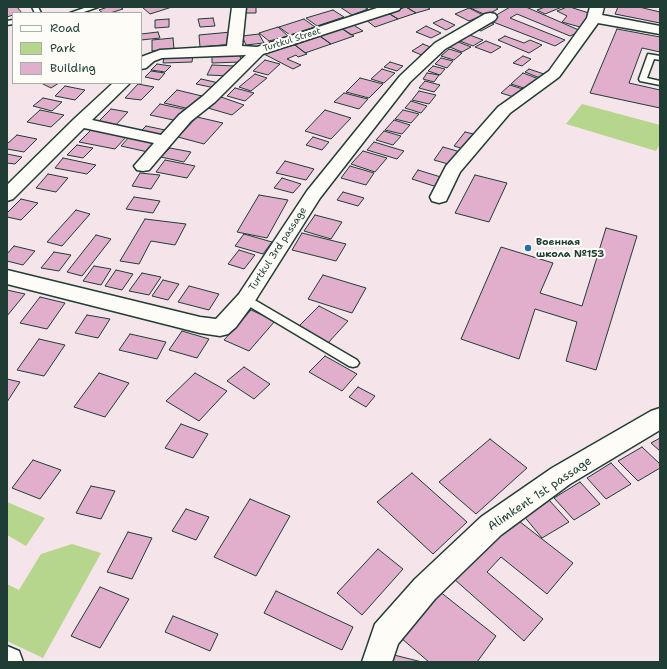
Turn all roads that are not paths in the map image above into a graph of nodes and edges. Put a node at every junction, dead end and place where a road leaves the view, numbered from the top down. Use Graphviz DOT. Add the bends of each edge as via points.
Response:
graph roads {
  1 [pos="95,7"];
  2 [pos="239,7"];
  3 [pos="394,7"];
  4 [pos="77,12"];
  5 [pos="596,13"];
  6 [pos="490,17"];
  7 [pos="660,30"];
  8 [pos="234,50"];
  9 [pos="258,51"];
  10 [pos="660,58"];
  11 [pos="142,64"];
  12 [pos="660,83"];
  13 [pos="121,84"];
  14 [pos="80,122"];
  15 [pos="166,141"];
  16 [pos="143,166"];
  17 [pos="7,195"];
  18 [pos="439,197"];
  19 [pos="7,277"];
  20 [pos="246,299"];
  21 [pos="353,363"];
  22 [pos="660,418"];
  23 [pos="377,662"];
  1 -- 4 [label="lane"];
  2 -- 8 [label="street"];
  3 -- 9 [label="street, Turtkul Street"];
  5 -- 7 [label="street"];
  5 -- 18 [label="street" via="554,74 504,110 452,170"];
  6 -- 20 [label="street, Turtkul 3rd passage" via="440,46 405,79 313,195"];
  8 -- 9 [label="street, Turtkul Street"];
  8 -- 11 [label="street, Turtkul Street" via="160,54"];
  9 -- 15 [label="street" via="209,99 185,118"];
  10 -- 12 [label="lane" via="651,56 643,79"];
  13 -- 14 [label="street"];
  14 -- 15 [label="street"];
  14 -- 17 [label="street"];
  15 -- 16 [label="street"];
  19 -- 20 [label="street, Turtkul 3rd passage" via="212,328 220,328"];
  20 -- 21 [label="lane"];
  22 -- 23 [label="street, Alimkent 1st passage" via="562,476 491,526 425,589 386,635"];
}
